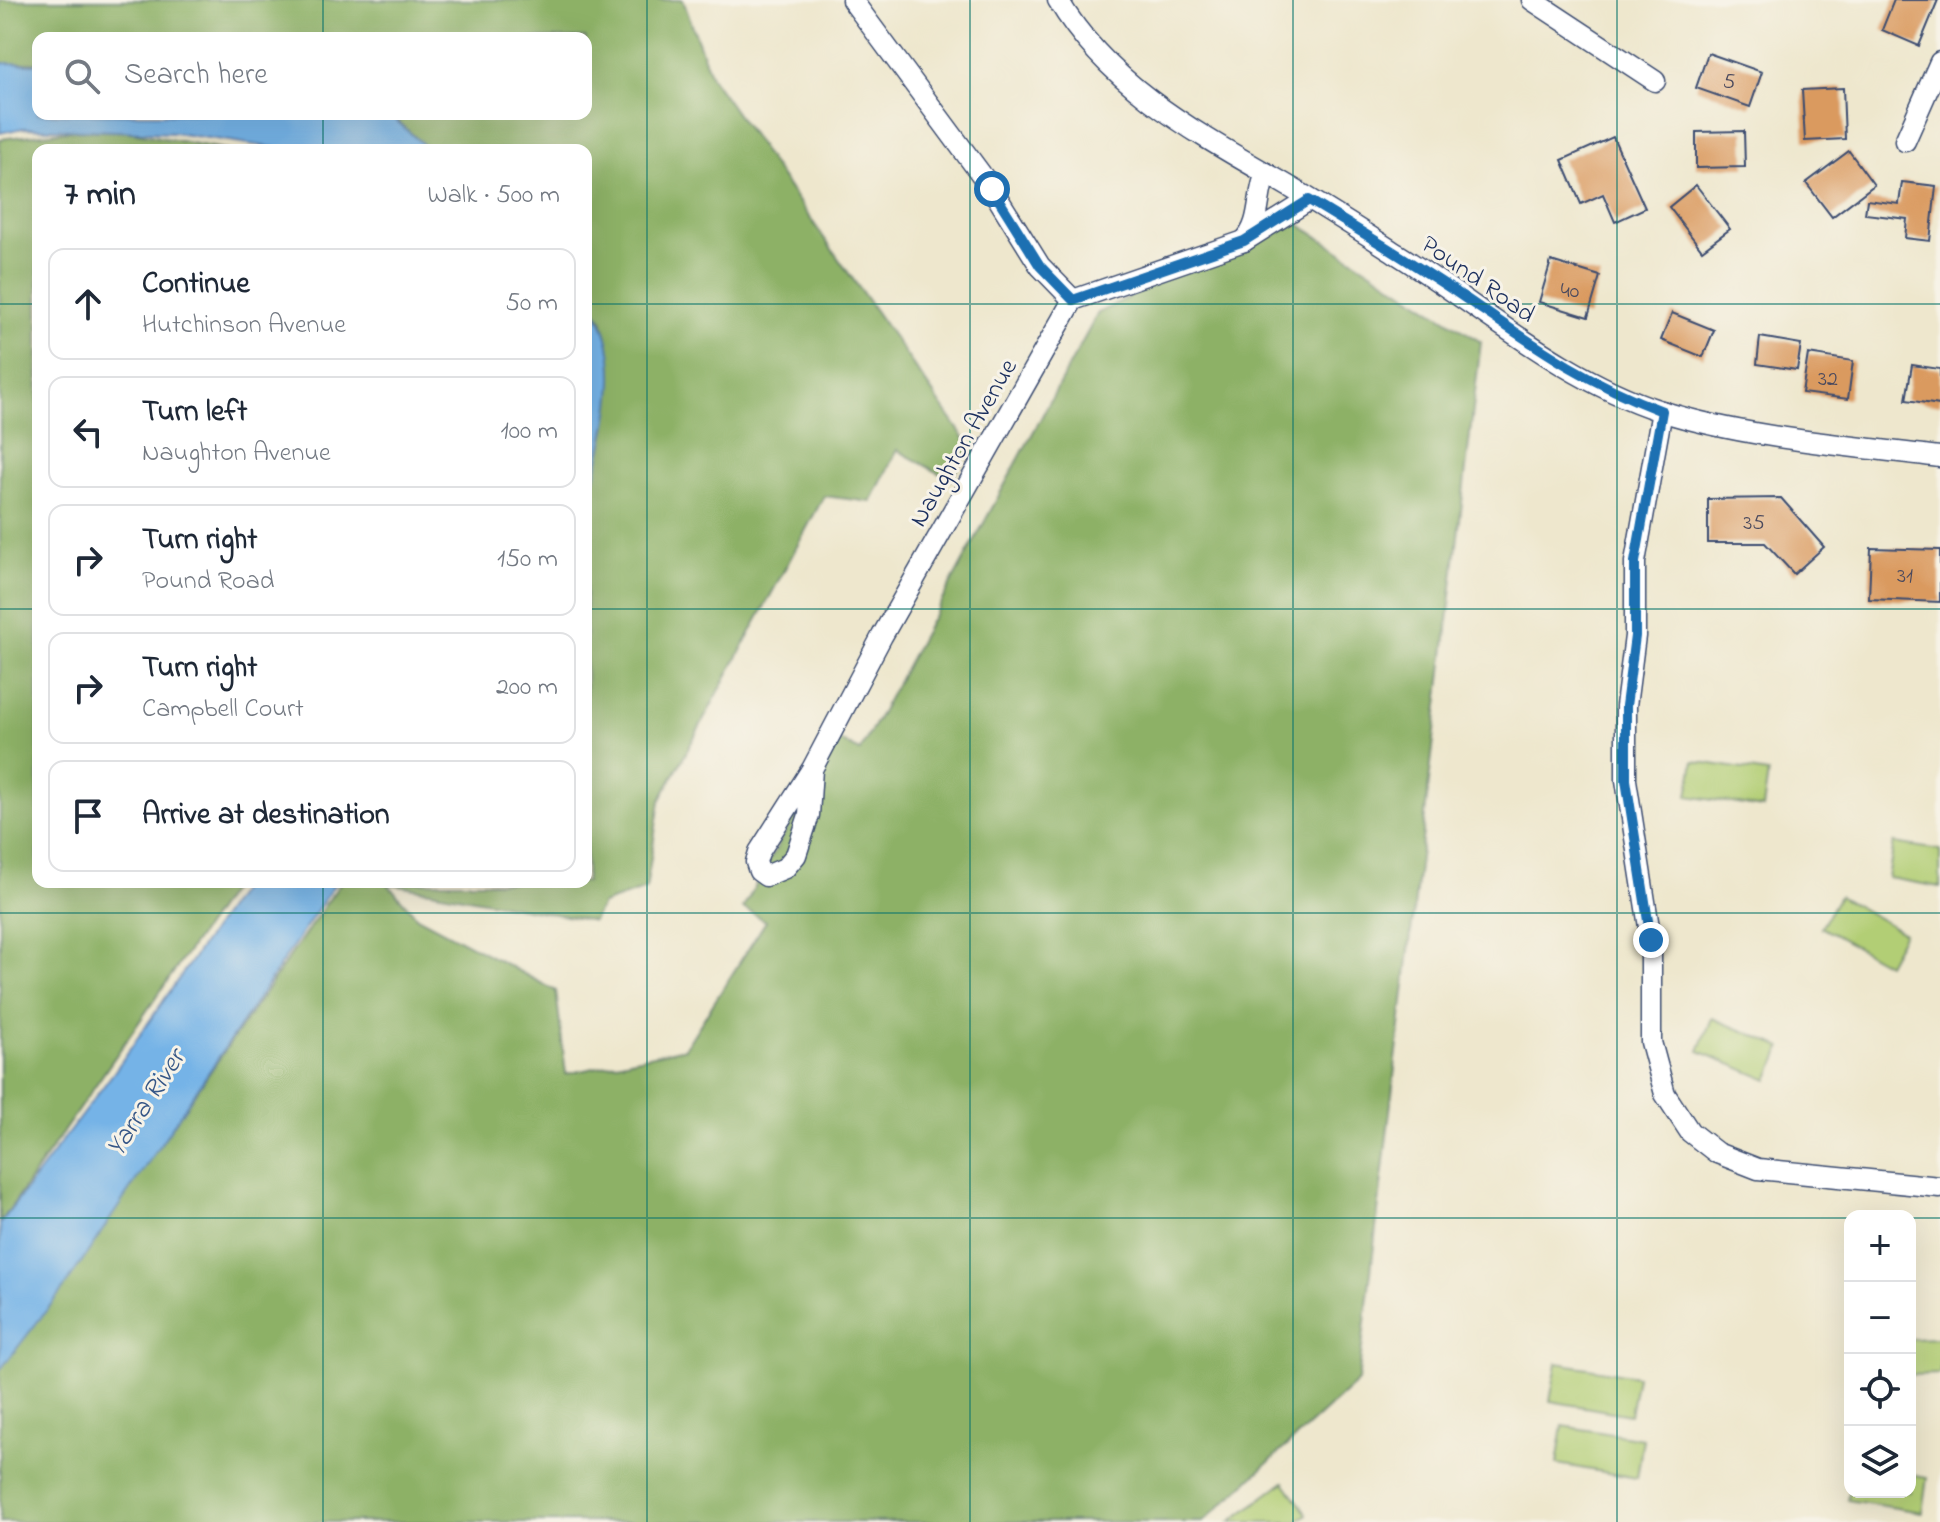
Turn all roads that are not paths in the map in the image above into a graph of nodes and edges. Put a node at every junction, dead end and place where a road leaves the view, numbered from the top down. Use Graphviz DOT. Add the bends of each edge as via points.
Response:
graph roads {
  1 [pos="852,0"];
  2 [pos="1058,0"];
  3 [pos="1532,0"];
  4 [pos="1940,62"];
  5 [pos="1655,81"];
  6 [pos="1905,141"];
  7 [pos="1266,173"];
  8 [pos="1309,200"];
  9 [pos="1244,241"];
  10 [pos="1073,300"];
  11 [pos="1662,411"];
  12 [pos="1940,457"];
  13 [pos="812,769"];
  14 [pos="1940,1187"];
  1 -- 10 [label="street" via="992,189 1040,266"];
  2 -- 7 [label="street, Pound Road" via="1072,24 1122,78 1184,126"];
  3 -- 5 [label="street"];
  4 -- 6 [label="street"];
  7 -- 8 [label="street, Pound Road"];
  7 -- 9 [label="street" via="1255,225"];
  8 -- 9 [label="street"];
  8 -- 11 [label="street, Pound Road" via="1538,351 1615,393"];
  9 -- 10 [label="street"];
  10 -- 13 [label="street, Naughton Avenue"];
  11 -- 12 [label="street, Pound Road" via="1762,435"];
  11 -- 14 [label="street" via="1635,562 1626,780 1651,940 1651,1042 1665,1094 1690,1132 1717,1153 1758,1169"];
  13 -- 13 [label="street, Naughton Avenue" via="809,815 796,855 785,868 766,876 759,871 759,852"];
}
